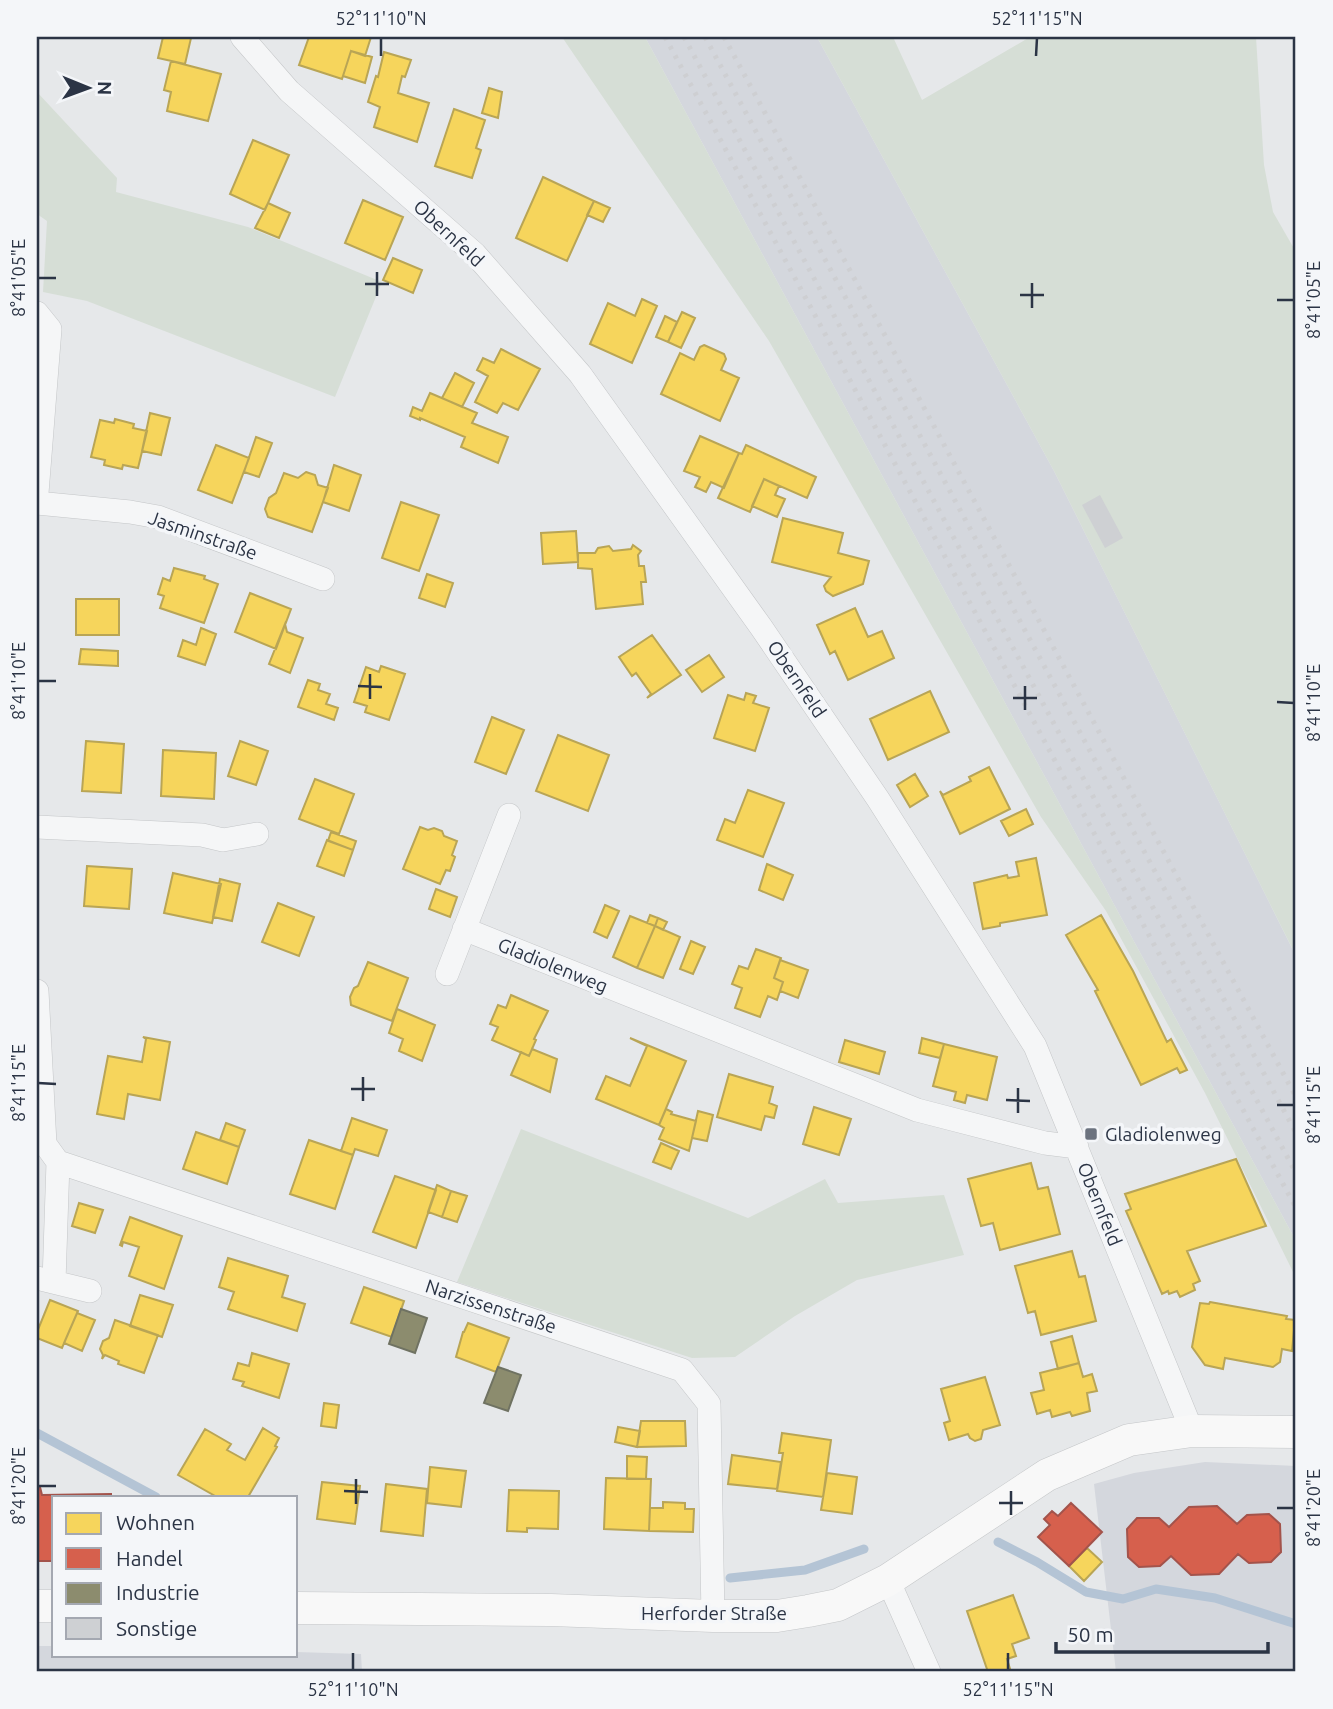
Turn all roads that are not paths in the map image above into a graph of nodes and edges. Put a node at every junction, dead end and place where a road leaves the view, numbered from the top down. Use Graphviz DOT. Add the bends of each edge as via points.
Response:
graph roads {
  1 [pos="242,37"];
  2 [pos="37,313"];
  3 [pos="37,493"];
  4 [pos="37,503"];
  5 [pos="323,579"];
  6 [pos="509,815"];
  7 [pos="37,827"];
  8 [pos="257,834"];
  9 [pos="464,929"];
  10 [pos="447,974"];
  11 [pos="37,991"];
  12 [pos="1077,1147"];
  13 [pos="51,1153"];
  14 [pos="46,1280"];
  15 [pos="90,1291"];
  16 [pos="1192,1431"];
  17 [pos="1296,1432"];
  18 [pos="888,1580"];
  19 [pos="298,1608"];
  20 [pos="713,1616"];
  21 [pos="929,1672"];
  1 -- 12 [label="street, Obernfeld" via="289,91 475,254 580,374 878,799 1035,1046"];
  2 -- 3 [label="street" via="50,329"];
  4 -- 5 [label="street, Jasminstraße" via="158,517"];
  6 -- 9 [label="street"];
  7 -- 8 [label="street" via="202,835 223,840"];
  9 -- 10 [label="street"];
  9 -- 12 [label="street, Gladiolenweg" via="918,1110"];
  11 -- 13 [label="street"];
  12 -- 16 [label="street, Obernfeld"];
  13 -- 14 [label="street"];
  13 -- 20 [label="street, Narzissenstraße" via="682,1370 709,1404"];
  14 -- 15 [label="street"];
  16 -- 17 [label="main road, Herforder Straße"];
  16 -- 18 [label="main road, Herforder Straße" via="1129,1440 1047,1475"];
  18 -- 20 [label="main road, Herforder Straße" via="838,1605 776,1616"];
  18 -- 21 [label="street"];
  19 -- 20 [label="main road, Herforder Straße"];
}
